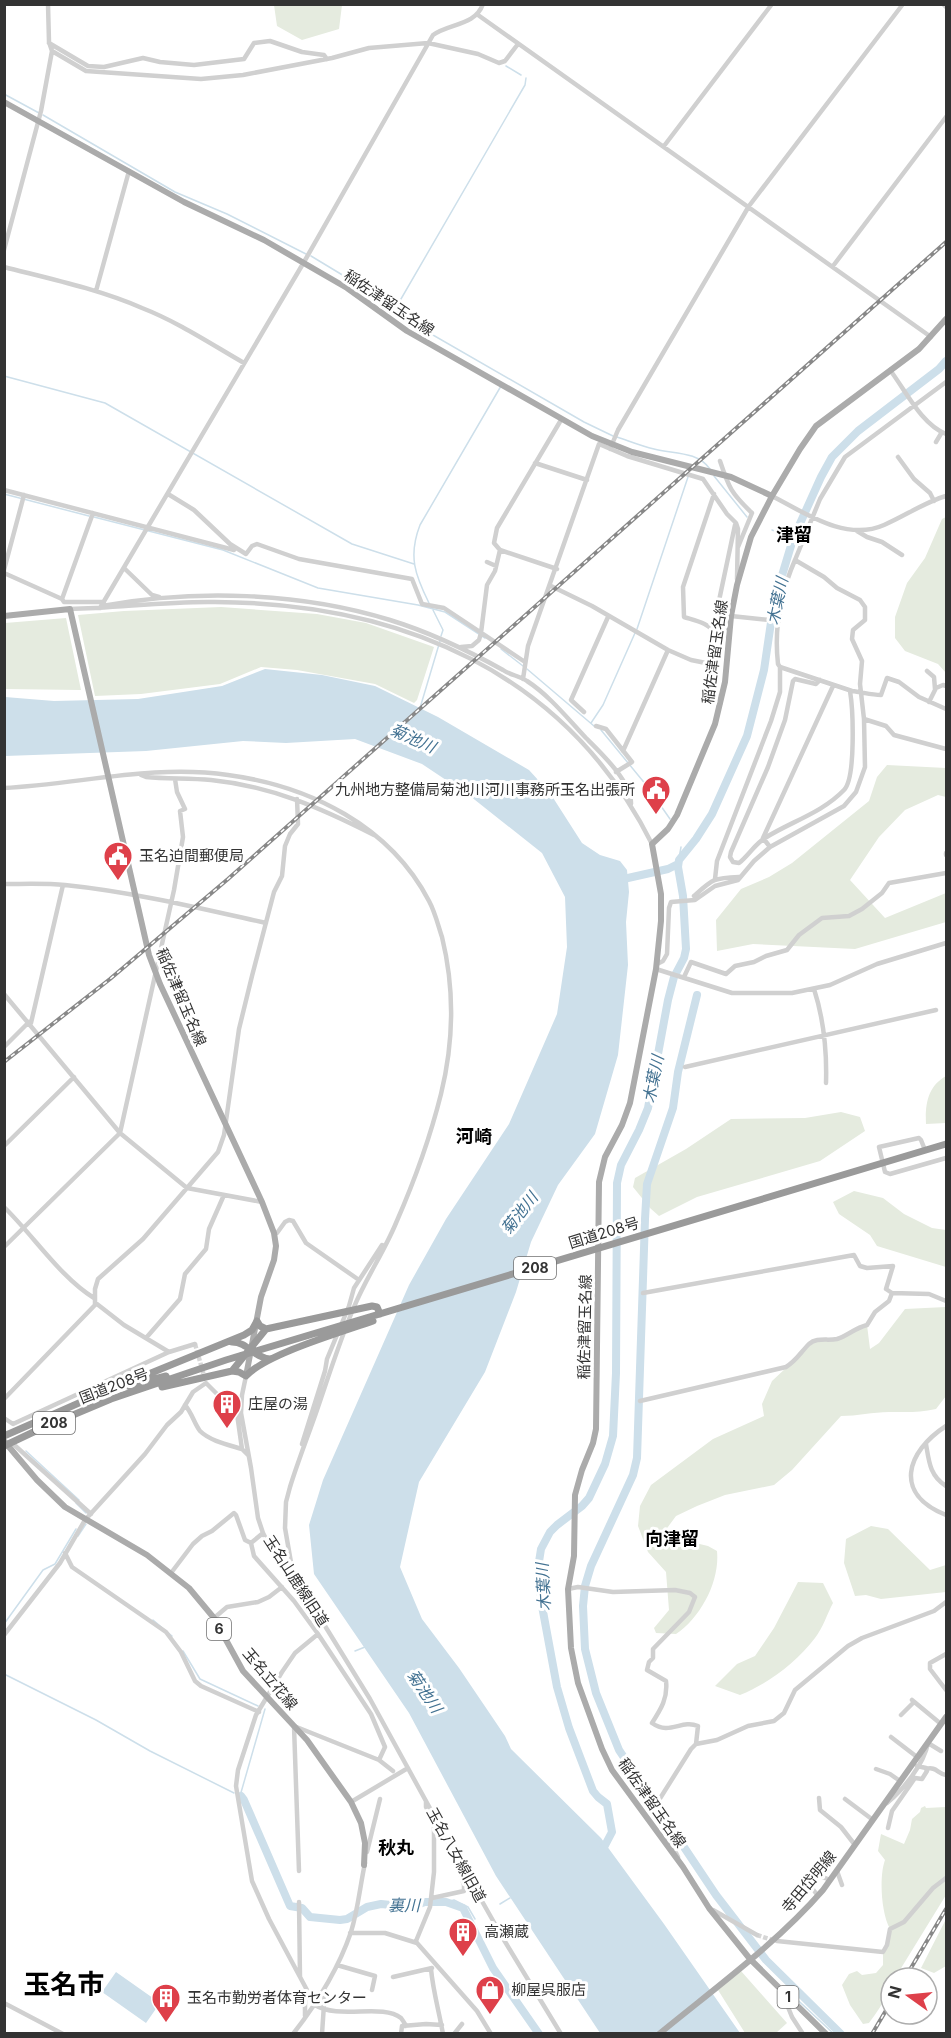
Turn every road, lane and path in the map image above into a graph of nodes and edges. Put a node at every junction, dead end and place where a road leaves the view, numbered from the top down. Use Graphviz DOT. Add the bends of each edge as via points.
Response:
graph roads {
  1 [pos="48,4"];
  2 [pos="483,4"];
  3 [pos="772,4"];
  4 [pos="903,4"];
  5 [pos="478,15"];
  6 [pos="49,43"];
  7 [pos="428,43"];
  8 [pos="518,44"];
  9 [pos="52,51"];
  10 [pos="327,59"];
  11 [pos="4,102"];
  12 [pos="40,116"];
  13 [pos="946,117"];
  14 [pos="664,146"];
  15 [pos="129,171"];
  16 [pos="749,206"];
  17 [pos="4,250"];
  18 [pos="306,258"];
  19 [pos="833,266"];
  20 [pos="4,267"];
  21 [pos="96,291"];
  22 [pos="946,319"];
  23 [pos="931,337"];
  24 [pos="244,363"];
  25 [pos="893,373"];
  26 [pos="946,382"];
  27 [pos="916,406"];
  28 [pos="561,420"];
  29 [pos="944,433"];
  30 [pos="613,442"];
  31 [pos="936,442"];
  32 [pos="898,457"];
  33 [pos="720,461"];
  34 [pos="535,463"];
  35 [pos="587,480"];
  36 [pos="4,490"];
  37 [pos="168,494"];
  38 [pos="714,494"];
  39 [pos="946,496"];
  40 [pos="774,497"];
  41 [pos="24,498"];
  42 [pos="934,501"];
  43 [pos="92,515"];
  44 [pos="736,523"];
  45 [pos="147,529"];
  46 [pos="857,531"];
  47 [pos="500,550"];
  48 [pos="239,551"];
  49 [pos="736,553"];
  50 [pos="902,555"];
  51 [pos="795,560"];
  52 [pos="487,562"];
  53 [pos="496,566"];
  54 [pos="124,568"];
  55 [pos="557,569"];
  56 [pos="4,572"];
  57 [pos="737,585"];
  58 [pos="550,586"];
  59 [pos="162,598"];
  60 [pos="62,599"];
  61 [pos="102,605"];
  62 [pos="70,609"];
  63 [pos="4,616"];
  64 [pos="609,616"];
  65 [pos="733,617"];
  66 [pos="778,621"];
  67 [pos="713,629"];
  68 [pos="482,633"];
  69 [pos="458,647"];
  70 [pos="668,650"];
  71 [pos="710,663"];
  72 [pos="716,665"];
  73 [pos="525,666"];
  74 [pos="780,667"];
  75 [pos="927,670"];
  76 [pos="523,679"];
  77 [pos="820,680"];
  78 [pos="833,686"];
  79 [pos="946,686"];
  80 [pos="936,689"];
  81 [pos="850,691"];
  82 [pos="541,692"];
  83 [pos="860,692"];
  84 [pos="929,702"];
  85 [pos="720,704"];
  86 [pos="946,709"];
  87 [pos="584,712"];
  88 [pos="554,714"];
  89 [pos="864,719"];
  90 [pos="596,726"];
  91 [pos="946,749"];
  92 [pos="623,751"];
  93 [pos="616,772"];
  94 [pos="107,773"];
  95 [pos="139,773"];
  96 [pos="175,779"];
  97 [pos="4,788"];
  98 [pos="297,800"];
  99 [pos="631,805"];
  100 [pos="379,838"];
  101 [pos="763,838"];
  102 [pos="652,844"];
  103 [pos="770,847"];
  104 [pos="946,873"];
  105 [pos="742,877"];
  106 [pos="715,879"];
  107 [pos="4,884"];
  108 [pos="63,885"];
  109 [pos="134,895"];
  110 [pos="692,900"];
  111 [pos="172,902"];
  112 [pos="266,923"];
  113 [pos="946,943"];
  114 [pos="656,967"];
  115 [pos="155,972"];
  116 [pos="684,977"];
  117 [pos="814,989"];
  118 [pos="4,994"];
  119 [pos="936,1010"];
  120 [pos="30,1023"];
  121 [pos="825,1036"];
  122 [pos="4,1047"];
  123 [pos="685,1067"];
  124 [pos="74,1077"];
  125 [pos="826,1083"];
  126 [pos="225,1122"];
  127 [pos="120,1133"];
  128 [pos="946,1144"];
  129 [pos="4,1146"];
  130 [pos="925,1150"];
  131 [pos="946,1158"];
  132 [pos="187,1188"];
  133 [pos="224,1195"];
  134 [pos="262,1202"];
  135 [pos="4,1207"];
  136 [pos="24,1227"];
  137 [pos="274,1233"];
  138 [pos="390,1236"];
  139 [pos="4,1247"];
  140 [pos="359,1280"];
  141 [pos="643,1293"];
  142 [pos="892,1293"];
  143 [pos="94,1298"];
  144 [pos="946,1301"];
  145 [pos="95,1305"];
  146 [pos="405,1307"];
  147 [pos="380,1314"];
  148 [pos="257,1321"];
  149 [pos="269,1329"];
  150 [pos="146,1338"];
  151 [pos="226,1342"];
  152 [pos="195,1344"];
  153 [pos="250,1350"];
  154 [pos="169,1352"];
  155 [pos="272,1359"];
  156 [pos="201,1369"];
  157 [pos="232,1371"];
  158 [pos="246,1376"];
  159 [pos="4,1399"];
  160 [pos="85,1400"];
  161 [pos="640,1401"];
  162 [pos="185,1405"];
  163 [pos="97,1406"];
  164 [pos="4,1418"];
  165 [pos="946,1426"];
  166 [pos="4,1436"];
  167 [pos="7,1444"];
  168 [pos="926,1444"];
  169 [pos="242,1449"];
  170 [pos="303,1452"];
  171 [pos="248,1455"];
  172 [pos="946,1486"];
  173 [pos="946,1515"];
  174 [pos="88,1517"];
  175 [pos="263,1533"];
  176 [pos="251,1543"];
  177 [pos="65,1552"];
  178 [pos="171,1573"];
  179 [pos="293,1574"];
  180 [pos="282,1587"];
  181 [pos="568,1589"];
  182 [pos="946,1602"];
  183 [pos="213,1618"];
  184 [pos="4,1623"];
  185 [pos="9,1628"];
  186 [pos="318,1634"];
  187 [pos="4,1635"];
  188 [pos="946,1654"];
  189 [pos="946,1690"];
  190 [pos="268,1694"];
  191 [pos="259,1712"];
  192 [pos="901,1715"];
  193 [pos="946,1717"];
  194 [pos="941,1724"];
  195 [pos="294,1726"];
  196 [pos="891,1737"];
  197 [pos="928,1743"];
  198 [pos="696,1744"];
  199 [pos="941,1751"];
  200 [pos="917,1757"];
  201 [pos="379,1760"];
  202 [pos="917,1766"];
  203 [pos="408,1768"];
  204 [pos="876,1769"];
  205 [pos="926,1769"];
  206 [pos="393,1771"];
  207 [pos="946,1775"];
  208 [pos="914,1776"];
  209 [pos="900,1781"];
  210 [pos="819,1798"];
  211 [pos="380,1799"];
  212 [pos="426,1799"];
  213 [pos="845,1799"];
  214 [pos="351,1802"];
  215 [pos="882,1806"];
  216 [pos="873,1820"];
  217 [pos="888,1828"];
  218 [pos="444,1833"];
  219 [pos="435,1835"];
  220 [pos="855,1845"];
  221 [pos="456,1855"];
  222 [pos="364,1865"];
  223 [pos="683,1867"];
  224 [pos="299,1871"];
  225 [pos="837,1871"];
  226 [pos="946,1878"];
  227 [pos="830,1880"];
  228 [pos="842,1885"];
  229 [pos="818,1896"];
  230 [pos="432,1898"];
  231 [pos="299,1902"];
  232 [pos="709,1908"];
  233 [pos="350,1934"];
  234 [pos="757,1935"];
  235 [pos="777,1941"];
  236 [pos="417,1943"];
  237 [pos="750,1959"];
  238 [pos="337,1965"];
  239 [pos="436,1965"];
  240 [pos="431,1969"];
  241 [pos="393,1977"];
  242 [pos="300,1980"];
  243 [pos="306,1989"];
  244 [pos="325,1990"];
  245 [pos="372,1990"];
  246 [pos="780,1990"];
  247 [pos="4,2003"];
  248 [pos="315,2005"];
  249 [pos="324,2011"];
  250 [pos="305,2018"];
  251 [pos="462,2024"];
  252 [pos="442,2025"];
  253 [pos="299,2026"];
  254 [pos="406,2026"];
  255 [pos="63,2034"];
  256 [pos="293,2034"];
  257 [pos="303,2034"];
  258 [pos="322,2034"];
  259 [pos="401,2034"];
  260 [pos="443,2034"];
  261 [pos="454,2034"];
  262 [pos="491,2034"];
  263 [pos="561,2034"];
  264 [pos="659,2034"];
  265 [pos="802,2034"];
  266 [pos="826,2034"];
  1 -- 6 [label="street"];
  2 -- 5 [label="street"];
  3 -- 14 [label="street"];
  4 -- 16 [label="street"];
  5 -- 7 [label="street" via="439,31"];
  5 -- 8 [label="street"];
  6 -- 9 [label="street"];
  6 -- 10 [label="street" via="88,66 104,67 143,58 194,65 244,59 254,43 270,40"];
  7 -- 8 [label="street" via="499,63"];
  7 -- 10 [label="street" via="369,48"];
  7 -- 18 [label="street"];
  8 -- 14 [label="street"];
  9 -- 10 [label="street" via="86,71 201,79"];
  9 -- 12 [label="street"];
  11 -- 12 [label="main road, 稲佐津留玉名線"];
  12 -- 15 [label="main road, 稲佐津留玉名線"];
  12 -- 17 [label="street"];
  13 -- 19 [label="street"];
  14 -- 16 [label="street"];
  15 -- 18 [label="main road, 稲佐津留玉名線" via="184,202"];
  15 -- 21 [label="street"];
  16 -- 19 [label="street"];
  16 -- 30 [label="street"];
  18 -- 24 [label="street"];
  18 -- 28 [label="main road, 稲佐津留玉名線" via="407,331"];
  19 -- 23 [label="street"];
  20 -- 21 [label="street"];
  21 -- 24 [label="street" via="142,307"];
  22 -- 23 [label="main road, 稲佐津留玉名線"];
  23 -- 25 [label="main road, 稲佐津留玉名線"];
  24 -- 37 [label="street"];
  25 -- 27 [label="street"];
  25 -- 40 [label="main road, 稲佐津留玉名線" via="816,426"];
  26 -- 27 [label="street"];
  27 -- 29 [label="street" via="933,427"];
  27 -- 51 [label="street" via="845,457 820,499"];
  28 -- 30 [label="main road, 稲佐津留玉名線"];
  28 -- 34 [label="street"];
  29 -- 31 [label="street"];
  30 -- 35 [label="street" via="599,444"];
  30 -- 38 [label="street" via="703,478"];
  30 -- 40 [label="main road, 稲佐津留玉名線" via="632,452 731,477"];
  32 -- 42 [label="street"];
  33 -- 49 [label="street" via="728,486 752,513"];
  34 -- 35 [label="street"];
  34 -- 47 [label="street" via="497,528 494,543"];
  35 -- 55 [label="street"];
  36 -- 41 [label="street"];
  37 -- 45 [label="street"];
  37 -- 48 [label="street" via="194,510"];
  38 -- 44 [label="street"];
  38 -- 67 [label="street" via="683,587 684,617"];
  39 -- 42 [label="street"];
  40 -- 46 [label="street" via="838,528"];
  40 -- 57 [label="main road, 稲佐津留玉名線" via="751,537"];
  41 -- 43 [label="street"];
  41 -- 56 [label="street"];
  42 -- 46 [label="street" via="881,527"];
  43 -- 45 [label="street"];
  43 -- 60 [label="street"];
  44 -- 49 [label="street"];
  44 -- 67 [label="street"];
  45 -- 48 [label="street"];
  45 -- 54 [label="street"];
  46 -- 50 [label="street"];
  47 -- 53 [label="street"];
  47 -- 55 [label="street"];
  48 -- 68 [label="street" via="246,554 257,544 299,559 412,579 422,604 444,608"];
  49 -- 57 [label="street"];
  51 -- 66 [label="street" via="784,588"];
  51 -- 83 [label="street" via="863,603 865,620 853,630 852,639 862,661"];
  52 -- 53 [label="street"];
  53 -- 68 [label="street" via="487,585"];
  54 -- 59 [label="street" via="152,595"];
  54 -- 61 [label="street"];
  55 -- 58 [label="street"];
  56 -- 60 [label="street"];
  57 -- 65 [label="main road, 稲佐津留玉名線"];
  58 -- 64 [label="street"];
  58 -- 73 [label="street" via="528,646"];
  59 -- 61 [label="street"];
  59 -- 69 [label="street" via="264,597 327,606 391,620"];
  60 -- 61 [label="street"];
  61 -- 62 [label="street"];
  61 -- 88 [label="street" via="281,605 364,619 413,633 456,652 507,679"];
  62 -- 63 [label="main road"];
  62 -- 94 [label="main road, 稲佐津留玉名線"];
  64 -- 70 [label="street"];
  64 -- 87 [label="street" via="571,700"];
  65 -- 66 [label="street"];
  65 -- 72 [label="street" via="723,635"];
  65 -- 85 [label="main road, 稲佐津留玉名線"];
  66 -- 74 [label="street"];
  67 -- 71 [label="street" via="717,638"];
  68 -- 69 [label="street" via="472,646"];
  68 -- 73 [label="street"];
  69 -- 76 [label="street"];
  70 -- 71 [label="street"];
  70 -- 92 [label="street"];
  71 -- 72 [label="street"];
  72 -- 85 [label="street" via="715,686"];
  73 -- 76 [label="street"];
  74 -- 77 [label="street"];
  74 -- 106 [label="street" via="780,692 717,861"];
  75 -- 80 [label="street" via="932,673"];
  76 -- 82 [label="street"];
  77 -- 78 [label="street"];
  77 -- 101 [label="street" via="816,684 795,678 793,681 785,720 731,852 733,862 739,863"];
  78 -- 81 [label="street"];
  78 -- 101 [label="street"];
  79 -- 80 [label="street"];
  80 -- 84 [label="street"];
  81 -- 83 [label="street"];
  81 -- 101 [label="street" via="848,784 808,817"];
  82 -- 88 [label="street"];
  82 -- 93 [label="street"];
  83 -- 84 [label="street" via="881,694 887,678"];
  83 -- 89 [label="street"];
  84 -- 86 [label="street"];
  85 -- 102 [label="main road, 稲佐津留玉名線" via="682,805 668,829"];
  88 -- 99 [label="street" via="604,767"];
  89 -- 91 [label="street" via="886,726 894,735"];
  89 -- 103 [label="street" via="865,767 853,798"];
  90 -- 92 [label="street" via="606,729"];
  92 -- 93 [label="street" via="629,763"];
  93 -- 99 [label="street" via="629,790"];
  94 -- 95 [label="street"];
  94 -- 97 [label="street"];
  94 -- 109 [label="main road, 稲佐津留玉名線"];
  95 -- 96 [label="street"];
  95 -- 100 [label="street" via="195,772 262,781 307,794 349,816"];
  96 -- 98 [label="street" via="231,783"];
  96 -- 111 [label="street" via="185,809 180,811 183,837"];
  98 -- 100 [label="street"];
  98 -- 112 [label="street" via="298,824 285,846 282,876"];
  99 -- 102 [label="street"];
  100 -- 138 [label="street" via="407,867 430,902 447,959 452,1017 440,1096 419,1164"];
  101 -- 103 [label="street"];
  102 -- 114 [label="main road, 稲佐津留玉名線" via="661,894"];
  103 -- 105 [label="street"];
  104 -- 116 [label="street" via="889,883 862,909 822,918 787,950 735,966 726,974 692,962"];
  105 -- 106 [label="street"];
  105 -- 110 [label="street" via="715,886"];
  106 -- 110 [label="street"];
  107 -- 108 [label="street"];
  108 -- 109 [label="street"];
  108 -- 120 [label="street"];
  109 -- 111 [label="street"];
  109 -- 115 [label="main road, 稲佐津留玉名線"];
  110 -- 114 [label="street" via="671,902 666,957"];
  111 -- 112 [label="street"];
  111 -- 115 [label="street"];
  112 -- 126 [label="street" via="239,1029"];
  113 -- 117 [label="street"];
  114 -- 116 [label="street"];
  114 -- 181 [label="main road, 稲佐津留玉名線" via="627,1114 601,1169 596,1429 577,1484 574,1556"];
  115 -- 126 [label="main road, 稲佐津留玉名線"];
  115 -- 127 [label="street"];
  116 -- 117 [label="street" via="732,993"];
  117 -- 121 [label="street"];
  118 -- 120 [label="street"];
  119 -- 121 [label="street"];
  120 -- 122 [label="street"];
  120 -- 124 [label="street"];
  121 -- 123 [label="street"];
  121 -- 125 [label="street"];
  124 -- 127 [label="street"];
  124 -- 129 [label="street"];
  126 -- 132 [label="street" via="218,1152"];
  126 -- 134 [label="main road, 稲佐津留玉名線"];
  127 -- 132 [label="street"];
  127 -- 136 [label="street"];
  128 -- 130 [label="highway, 国道208号 / 208"];
  130 -- 131 [label="street" via="919,1138 879,1146 885,1172 890,1174"];
  130 -- 146 [label="highway, 国道208号 / 208"];
  132 -- 133 [label="street"];
  132 -- 143 [label="street" via="143,1239 98,1279"];
  133 -- 134 [label="street"];
  133 -- 150 [label="street" via="209,1229 206,1249 185,1274 180,1299"];
  134 -- 137 [label="main road, 稲佐津留玉名線"];
  135 -- 136 [label="street"];
  136 -- 139 [label="street"];
  136 -- 143 [label="street" via="63,1272"];
  137 -- 140 [label="street" via="285,1222 293,1221 306,1243"];
  137 -- 148 [label="main road, 稲佐津留玉名線" via="274,1260"];
  138 -- 140 [label="street"];
  138 -- 170 [label="street" via="355,1305"];
  140 -- 170 [label="street" via="327,1359 305,1432"];
  141 -- 142 [label="street" via="854,1255 860,1266 867,1268 893,1266 886,1289"];
  142 -- 144 [label="street" via="929,1294"];
  142 -- 161 [label="street" via="867,1325 836,1339 816,1340 786,1367"];
  143 -- 145 [label="street"];
  145 -- 150 [label="street"];
  145 -- 159 [label="street"];
  146 -- 147 [label="highway, 国道208号 / 208"];
  146 -- 155 [label="highway"];
  147 -- 149 [label="highway" via="372,1306"];
  147 -- 156 [label="highway, 国道208号 / 208"];
  148 -- 149 [label="highway"];
  148 -- 151 [label="highway" via="244,1335"];
  148 -- 153 [label="main road, 稲佐津留玉名線"];
  149 -- 153 [label="highway"];
  150 -- 154 [label="street"];
  151 -- 153 [label="highway" via="237,1342"];
  151 -- 160 [label="highway"];
  152 -- 154 [label="street"];
  153 -- 155 [label="highway"];
  153 -- 157 [label="highway"];
  153 -- 158 [label="main road, 稲佐津留玉名線"];
  154 -- 164 [label="street" via="13,1424"];
  155 -- 158 [label="highway"];
  156 -- 160 [label="highway, 国道208号 / 208"];
  156 -- 163 [label="highway, 国道208号 / 208"];
  157 -- 158 [label="highway"];
  157 -- 163 [label="highway"];
  158 -- 171 [label="street, 玉名山鹿線旧道" via="241,1413"];
  160 -- 166 [label="highway, 国道208号 / 208"];
  162 -- 169 [label="street" via="201,1431"];
  162 -- 169 [label="street" via="193,1392 206,1383 237,1414"];
  162 -- 174 [label="street"];
  163 -- 167 [label="highway, 国道208号 / 208"];
  165 -- 168 [label="street"];
  167 -- 174 [label="street"];
  167 -- 174 [label="main road, 玉名立花線 / 6" via="45,1489 65,1506"];
  168 -- 172 [label="street" via="931,1470"];
  168 -- 173 [label="street" via="914,1458 912,1484 928,1507"];
  169 -- 171 [label="street"];
  170 -- 179 [label="street" via="285,1514"];
  171 -- 175 [label="street, 玉名山鹿線旧道"];
  174 -- 177 [label="street"];
  174 -- 178 [label="main road, 玉名立花線 / 6"];
  175 -- 176 [label="street"];
  175 -- 179 [label="street, 玉名山鹿線旧道"];
  176 -- 178 [label="street" via="244,1540 234,1513 193,1544"];
  176 -- 180 [label="street" via="255,1556"];
  177 -- 185 [label="street"];
  177 -- 191 [label="street" via="72,1567 166,1632 201,1686"];
  178 -- 183 [label="main road, 玉名立花線 / 6"];
  179 -- 203 [label="street, 玉名山鹿線旧道"];
  180 -- 183 [label="street" via="258,1602 227,1607"];
  180 -- 186 [label="street"];
  181 -- 198 [label="street" via="675,1590 695,1597 689,1612 653,1649 647,1670 666,1681 667,1689 664,1704 652,1723 671,1729 688,1723 698,1726"];
  181 -- 223 [label="main road, 稲佐津留玉名線" via="571,1648 578,1683 602,1749 612,1770"];
  182 -- 198 [label="street" via="934,1611 848,1646 795,1690 784,1713 774,1720"];
  183 -- 190 [label="main road, 玉名立花線 / 6" via="235,1658"];
  184 -- 185 [label="street"];
  185 -- 187 [label="street"];
  186 -- 190 [label="street" via="295,1653"];
  186 -- 201 [label="street" via="371,1714 385,1747"];
  188 -- 189 [label="street" via="930,1663 930,1669"];
  190 -- 191 [label="street"];
  190 -- 195 [label="main road, 玉名立花線 / 6"];
  191 -- 242 [label="street" via="236,1786 252,1881"];
  192 -- 194 [label="street" via="913,1701"];
  193 -- 194 [label="main road, 寺田岱明線"];
  194 -- 197 [label="main road, 寺田岱明線"];
  195 -- 201 [label="street"];
  195 -- 214 [label="main road, 玉名立花線 / 6"];
  195 -- 224 [label="street"];
  196 -- 200 [label="street"];
  197 -- 199 [label="street"];
  197 -- 200 [label="main road, 寺田岱明線"];
  197 -- 202 [label="street"];
  198 -- 223 [label="street" via="685,1755 654,1808"];
  200 -- 209 [label="main road, 寺田岱明線"];
  201 -- 206 [label="street"];
  202 -- 205 [label="street"];
  202 -- 208 [label="street"];
  203 -- 212 [label="street, 玉名八女線旧道"];
  203 -- 214 [label="street"];
  204 -- 209 [label="street"];
  205 -- 207 [label="street"];
  205 -- 208 [label="street" via="922,1779"];
  208 -- 215 [label="street"];
  208 -- 217 [label="street" via="892,1811"];
  209 -- 215 [label="main road, 寺田岱明線"];
  210 -- 220 [label="street" via="820,1810"];
  211 -- 222 [label="street"];
  212 -- 218 [label="street, 玉名八女線旧道"];
  212 -- 219 [label="street"];
  213 -- 216 [label="street"];
  214 -- 222 [label="main road, 玉名立花線 / 6" via="361,1823"];
  215 -- 216 [label="main road, 寺田岱明線"];
  216 -- 220 [label="main road, 寺田岱明線"];
  218 -- 219 [label="street"];
  218 -- 221 [label="street, 玉名八女線旧道"];
  219 -- 230 [label="street"];
  220 -- 225 [label="main road, 寺田岱明線"];
  221 -- 230 [label="street" via="464,1891"];
  221 -- 263 [label="street, 玉名八女線旧道"];
  222 -- 233 [label="street"];
  223 -- 232 [label="main road, 稲佐津留玉名線"];
  225 -- 227 [label="main road, 寺田岱明線"];
  225 -- 228 [label="street"];
  226 -- 235 [label="street" via="904,1922 890,1929 883,1952"];
  227 -- 229 [label="main road, 寺田岱明線"];
  227 -- 229 [label="street" via="809,1875 806,1880"];
  229 -- 237 [label="main road, 寺田岱明線"];
  230 -- 236 [label="street"];
  231 -- 242 [label="street"];
  232 -- 234 [label="street"];
  232 -- 237 [label="main road, 稲佐津留玉名線"];
  233 -- 236 [label="street" via="385,1933"];
  233 -- 238 [label="street"];
  236 -- 239 [label="street"];
  237 -- 246 [label="main road, 1"];
  237 -- 264 [label="main road, 寺田岱明線"];
  238 -- 244 [label="street"];
  238 -- 245 [label="street" via="375,1976"];
  239 -- 240 [label="street"];
  239 -- 262 [label="street" via="477,2010"];
  240 -- 241 [label="street"];
  240 -- 252 [label="street"];
  242 -- 243 [label="street"];
  243 -- 248 [label="street"];
  243 -- 250 [label="street"];
  244 -- 248 [label="street"];
  244 -- 249 [label="street"];
  246 -- 265 [label="street"];
  246 -- 266 [label="main road, 1"];
  247 -- 255 [label="street"];
  248 -- 249 [label="street"];
  248 -- 250 [label="street"];
  249 -- 254 [label="street" via="386,2012 401,2018"];
  249 -- 258 [label="street"];
  250 -- 253 [label="street"];
  251 -- 261 [label="street"];
  252 -- 254 [label="street"];
  252 -- 260 [label="street"];
  253 -- 256 [label="street"];
  253 -- 257 [label="street"];
  254 -- 259 [label="street" via="402,2026"];
}
